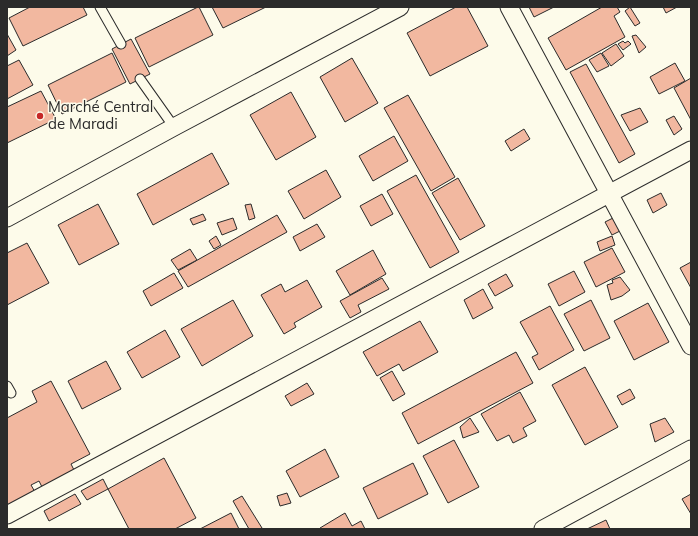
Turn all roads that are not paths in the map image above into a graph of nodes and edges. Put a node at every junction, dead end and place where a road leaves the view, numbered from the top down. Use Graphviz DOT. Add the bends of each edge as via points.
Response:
graph roads {
  1 [pos="100,7"];
  2 [pos="400,7"];
  3 [pos="509,7"];
  4 [pos="121,44"];
  5 [pos="140,79"];
  6 [pos="174,127"];
  7 [pos="691,150"];
  8 [pos="610,193"];
  9 [pos="7,218"];
  10 [pos="691,346"];
  11 [pos="691,449"];
  12 [pos="7,516"];
  13 [pos="543,529"];
  1 -- 4 [label="lane"];
  2 -- 6 [label="street"];
  3 -- 8 [label="street"];
  5 -- 6 [label="lane"];
  6 -- 9 [label="street"];
  7 -- 8 [label="street"];
  8 -- 10 [label="street"];
  8 -- 12 [label="street"];
  11 -- 13 [label="street"];
}
